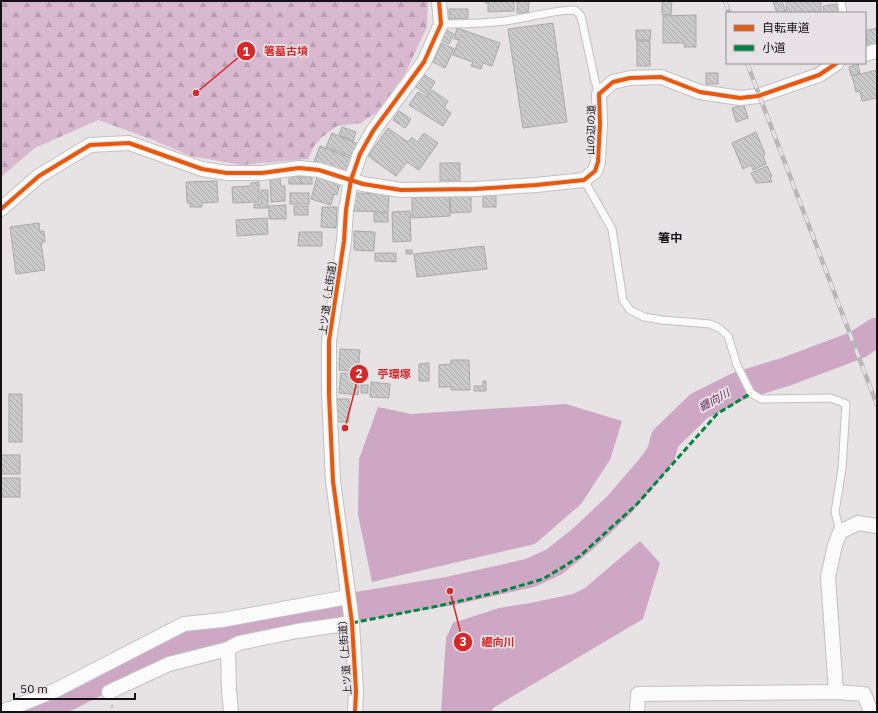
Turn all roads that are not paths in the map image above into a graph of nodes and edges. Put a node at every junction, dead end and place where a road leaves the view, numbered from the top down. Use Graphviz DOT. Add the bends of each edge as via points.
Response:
graph roads {
  1 [pos="439,1"];
  2 [pos="841,1"];
  3 [pos="843,12"];
  4 [pos="441,24"];
  5 [pos="877,51"];
  6 [pos="866,54"];
  7 [pos="836,64"];
  8 [pos="599,94"];
  9 [pos="351,180"];
  10 [pos="584,180"];
  11 [pos="1,209"];
  12 [pos="877,526"];
  13 [pos="840,532"];
  14 [pos="348,599"];
  15 [pos="352,621"];
  16 [pos="228,649"];
  17 [pos="109,692"];
  18 [pos="836,692"];
  19 [pos="2,712"];
  20 [pos="231,712"];
  21 [pos="355,712"];
  22 [pos="637,712"];
  23 [pos="871,712"];
  1 -- 4 [label="street, 上ツ道（上街道）"];
  2 -- 3 [label="lane"];
  4 -- 8 [label="lane" via="510,21 557,11 575,10 582,16"];
  4 -- 9 [label="street, 上ツ道（上街道）" via="424,62 373,131 360,154"];
  5 -- 6 [label="street"];
  7 -- 8 [label="street, 山の辺の道" via="819,75 758,96 740,98 700,92 661,78 630,78 613,82"];
  8 -- 10 [label="street, 山の辺の道" via="598,162 595,171"];
  9 -- 10 [label="street" via="401,190 475,189"];
  9 -- 11 [label="street" via="319,170 298,168 262,173 227,173 202,169 129,143 90,145 39,176"];
  9 -- 14 [label="street, 上ツ道（上街道）" via="329,348 333,480"];
  10 -- 13 [label="lane" via="612,229 623,300 630,310 644,317 710,324 719,328 728,336 737,365 751,393 760,399 831,398 846,404 842,469 835,512"];
  12 -- 13 [label="street" via="858,523"];
  13 -- 18 [label="street" via="828,576"];
  14 -- 15 [label="street, 上ツ道（上街道）"];
  14 -- 19 [label="street" via="184,624 56,690"];
  15 -- 16 [label="street" via="240,642"];
  15 -- 21 [label="street, 上ツ道（上街道）"];
  16 -- 17 [label="street" via="169,664"];
  16 -- 20 [label="street"];
  18 -- 22 [label="street" via="638,694"];
  18 -- 23 [label="street" via="864,694"];
}
